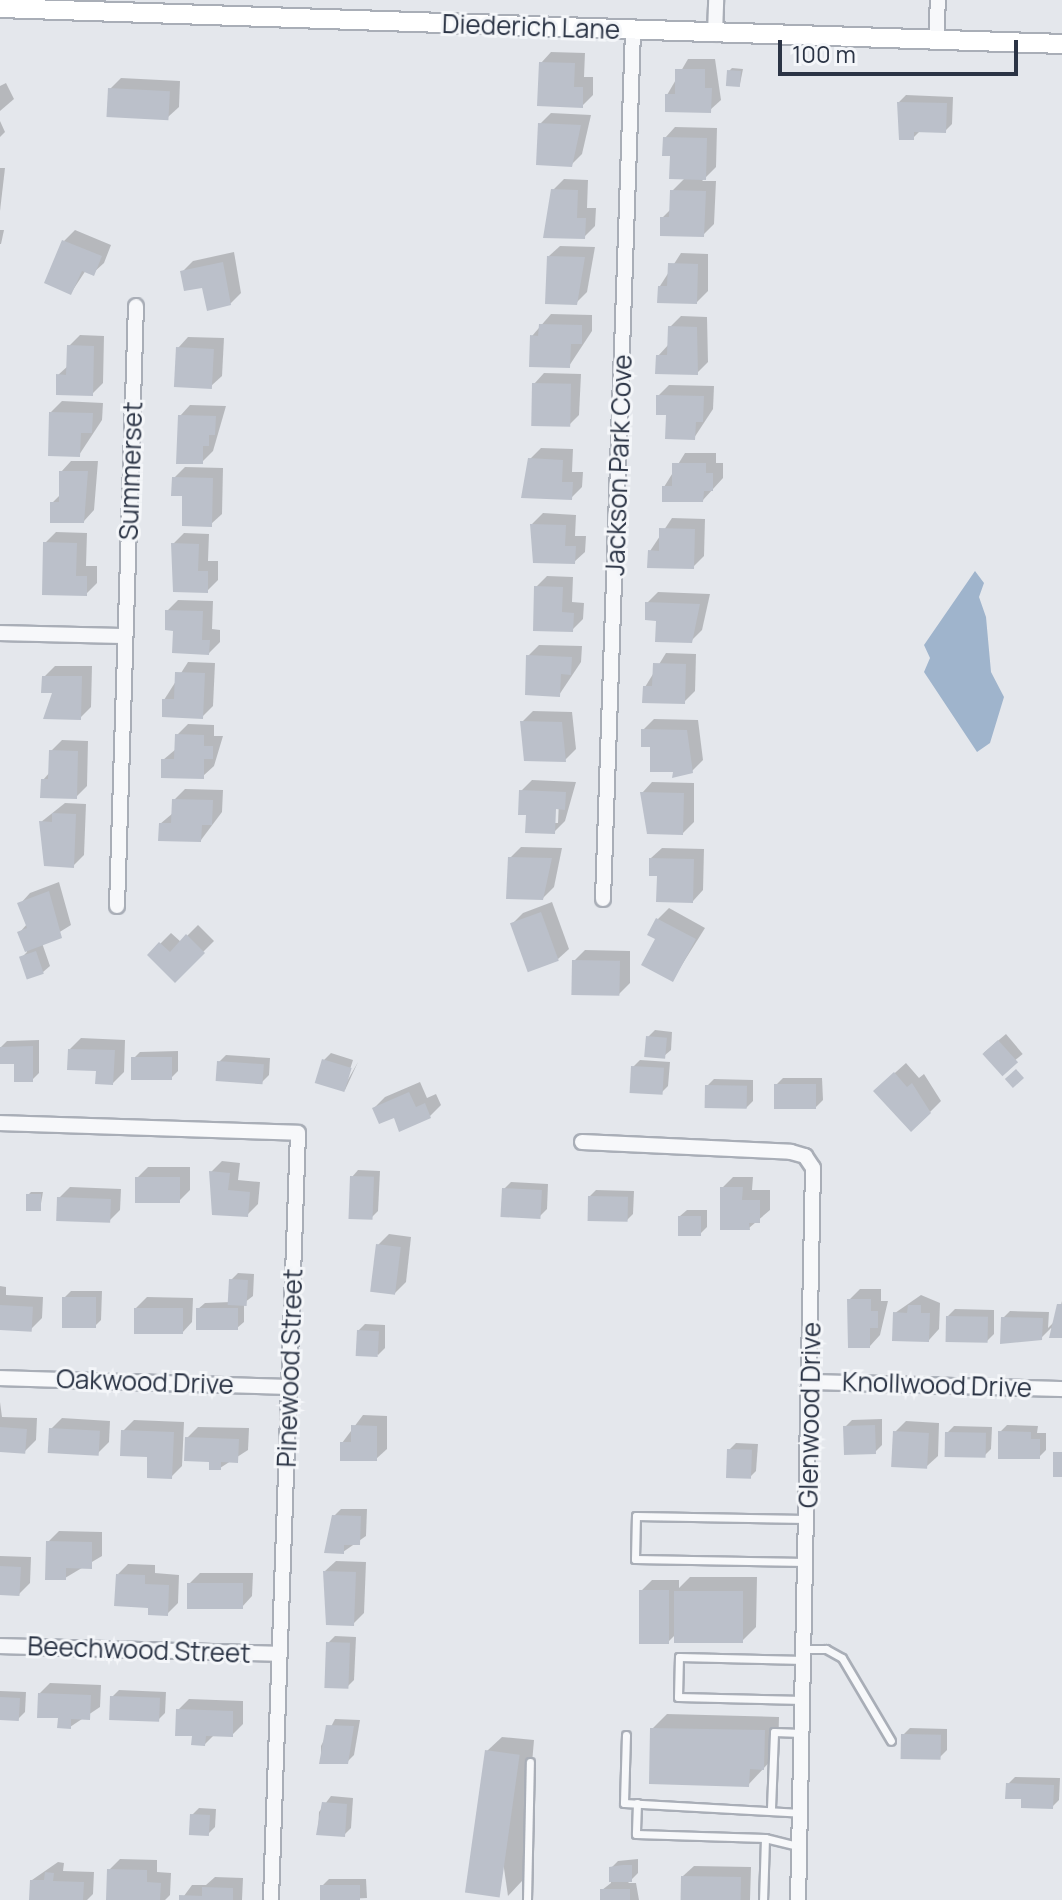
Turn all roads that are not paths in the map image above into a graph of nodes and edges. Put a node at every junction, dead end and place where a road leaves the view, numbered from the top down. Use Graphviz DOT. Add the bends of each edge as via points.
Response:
graph roads {
  1 [pos="716,0"];
  2 [pos="938,0"];
  3 [pos="111,6"];
  4 [pos="0,8"];
  5 [pos="633,31"];
  6 [pos="715,34"];
  7 [pos="937,39"];
  8 [pos="1062,44"];
  9 [pos="136,306"];
  10 [pos="0,633"];
  11 [pos="125,636"];
  12 [pos="603,899"];
  13 [pos="117,906"];
  14 [pos="0,1123"];
  15 [pos="582,1142"];
  16 [pos="0,1378"];
  17 [pos="811,1382"];
  18 [pos="290,1387"];
  19 [pos="1062,1389"];
  20 [pos="808,1519"];
  21 [pos="807,1562"];
  22 [pos="0,1646"];
  23 [pos="278,1654"];
  24 [pos="804,1654"];
  25 [pos="803,1700"];
  26 [pos="802,1733"];
  27 [pos="626,1735"];
  28 [pos="891,1741"];
  29 [pos="530,1762"];
  30 [pos="637,1803"];
  31 [pos="771,1808"];
  32 [pos="801,1813"];
  33 [pos="765,1838"];
  34 [pos="800,1847"];
  35 [pos="271,1900"];
  36 [pos="527,1900"];
  37 [pos="763,1900"];
  38 [pos="798,1900"];
  1 -- 6 [label="street"];
  2 -- 7 [label="street"];
  3 -- 4 [label="street, Diederich Lane"];
  3 -- 5 [label="street, Diederich Lane"];
  5 -- 6 [label="street, Diederich Lane"];
  5 -- 12 [label="street, Jackson Park Cove"];
  6 -- 7 [label="street, Diederich Lane"];
  7 -- 8 [label="street, Diederich Lane"];
  9 -- 11 [label="street, Summerset"];
  10 -- 11 [label="street"];
  11 -- 13 [label="street, Summerset"];
  14 -- 18 [label="street, Pinewood Street" via="298,1133"];
  15 -- 17 [label="street, Glenwood Drive" via="791,1152 810,1161 815,1185"];
  16 -- 18 [label="street, Oakwood Drive"];
  17 -- 19 [label="street, Knollwood Drive"];
  17 -- 20 [label="street, Glenwood Drive"];
  18 -- 23 [label="street, Pinewood Street"];
  20 -- 21 [label="street, Glenwood Drive"];
  20 -- 21 [label="lane" via="636,1516 635,1559"];
  21 -- 24 [label="street, Glenwood Drive"];
  22 -- 23 [label="street, Beechwood Street"];
  23 -- 35 [label="street, Pinewood Street"];
  24 -- 25 [label="street, Glenwood Drive"];
  24 -- 25 [label="lane" via="679,1657 678,1697"];
  24 -- 28 [label="lane" via="826,1649 842,1658"];
  25 -- 26 [label="street, Glenwood Drive"];
  26 -- 31 [label="lane" via="774,1732"];
  26 -- 32 [label="street, Glenwood Drive"];
  27 -- 30 [label="lane" via="624,1803"];
  29 -- 36 [label="lane"];
  30 -- 31 [label="lane"];
  30 -- 33 [label="lane" via="636,1834"];
  31 -- 32 [label="lane"];
  32 -- 34 [label="street, Glenwood Drive"];
  33 -- 34 [label="lane"];
  33 -- 37 [label="lane"];
  34 -- 38 [label="street, Glenwood Drive"];
}
